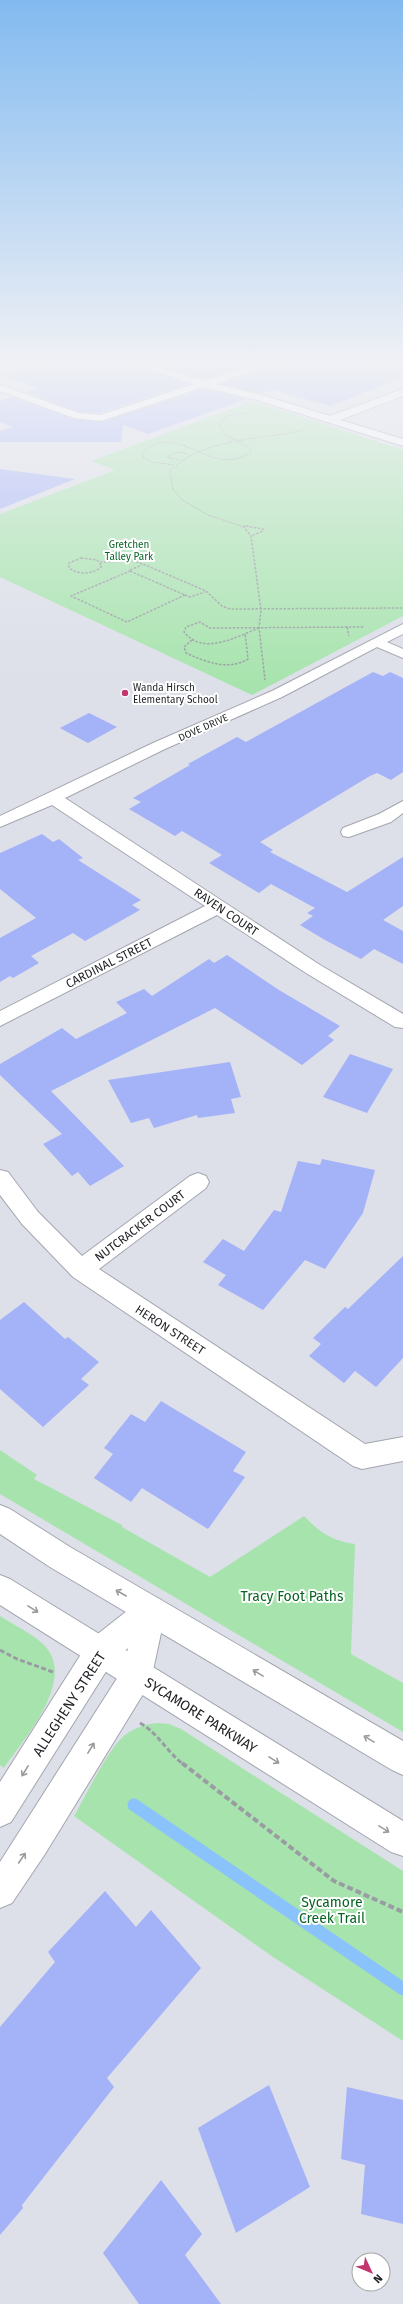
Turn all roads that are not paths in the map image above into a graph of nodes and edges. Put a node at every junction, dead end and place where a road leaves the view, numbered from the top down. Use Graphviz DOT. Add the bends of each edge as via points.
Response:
graph roads {
  1 [pos="403,628"];
  2 [pos="376,642"];
  3 [pos="403,654"];
  4 [pos="53,798"];
  5 [pos="403,806"];
  6 [pos="0,822"];
  7 [pos="349,832"];
  8 [pos="218,907"];
  9 [pos="0,1019"];
  10 [pos="402,1022"];
  11 [pos="0,1178"];
  12 [pos="198,1182"];
  13 [pos="81,1270"];
  14 [pos="403,1449"];
  15 [pos="0,1518"];
  16 [pos="0,1589"];
  17 [pos="151,1610"];
  18 [pos="101,1651"];
  19 [pos="136,1675"];
  20 [pos="403,1759"];
  21 [pos="0,1811"];
  22 [pos="403,1840"];
  23 [pos="0,1891"];
  1 -- 2 [label="street, DOVE DRIVE"];
  2 -- 3 [label="street"];
  2 -- 4 [label="street, DOVE DRIVE" via="277,694 159,746"];
  4 -- 6 [label="street, DOVE DRIVE"];
  4 -- 8 [label="street, RAVEN COURT"];
  5 -- 7 [label="street" via="385,818"];
  8 -- 9 [label="street, CARDINAL STREET"];
  8 -- 10 [label="street, RAVEN COURT" via="350,994"];
  11 -- 13 [label="street, HERON STREET" via="30,1218"];
  12 -- 13 [label="street, NUTCRACKER COURT"];
  13 -- 14 [label="street, HERON STREET" via="362,1457"];
  17 -- 15 [label="street, one-way" via="60,1557"];
  16 -- 18 [label="street, SYCAMORE PARKWAY, one-way"];
  17 -- 18 [label="street, ALLEGHENY STREET"];
  17 -- 19 [label="street"];
  20 -- 17 [label="street, one-way"];
  18 -- 19 [label="street, SYCAMORE PARKWAY"];
  18 -- 21 [label="street, ALLEGHENY STREET, one-way"];
  19 -- 22 [label="street, SYCAMORE PARKWAY, one-way"];
  23 -- 19 [label="street, one-way"];
}
